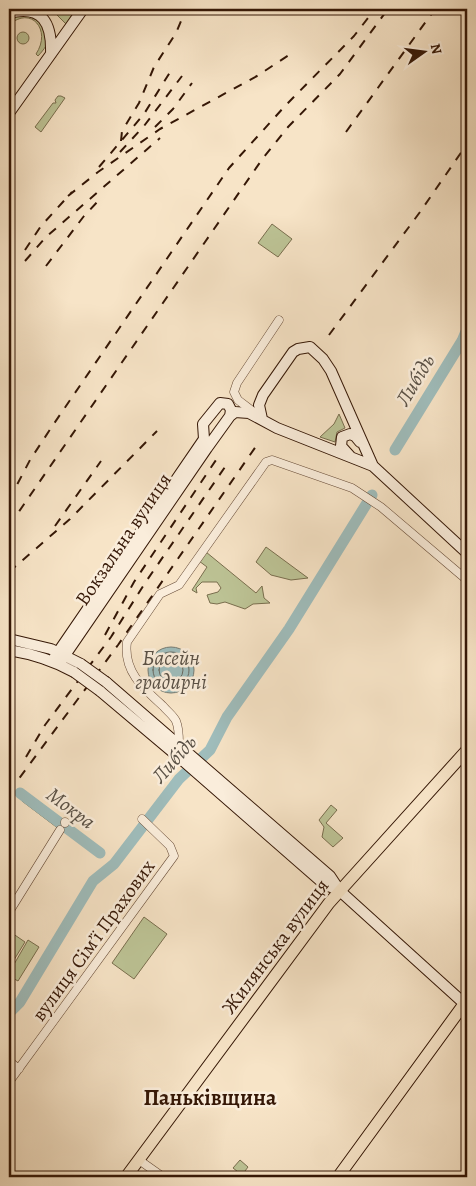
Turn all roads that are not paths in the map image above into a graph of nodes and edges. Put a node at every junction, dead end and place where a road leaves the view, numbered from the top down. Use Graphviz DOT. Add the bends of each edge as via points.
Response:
graph roads {
  1 [pos="12,9"];
  2 [pos="83,9"];
  3 [pos="9,12"];
  4 [pos="51,55"];
  5 [pos="9,113"];
  6 [pos="279,320"];
  7 [pos="230,416"];
  8 [pos="258,416"];
  9 [pos="204,433"];
  10 [pos="217,434"];
  11 [pos="362,444"];
  12 [pos="353,458"];
  13 [pos="373,466"];
  14 [pos="467,553"];
  15 [pos="467,580"];
  16 [pos="9,639"];
  17 [pos="9,650"];
  18 [pos="59,658"];
  19 [pos="179,744"];
  20 [pos="467,750"];
  21 [pos="186,757"];
  22 [pos="145,822"];
  23 [pos="63,825"];
  24 [pos="340,891"];
  25 [pos="9,912"];
  26 [pos="466,1003"];
  27 [pos="9,1061"];
  28 [pos="19,1069"];
  29 [pos="9,1082"];
  30 [pos="139,1160"];
  31 [pos="126,1177"];
  32 [pos="163,1177"];
  33 [pos="338,1177"];
  1 -- 3 [label="main road"];
  2 -- 4 [label="main road"];
  3 -- 4 [label="main road" via="27,10 40,16 50,30"];
  4 -- 5 [label="main road"];
  6 -- 8 [label="street" via="234,392 238,400"];
  7 -- 8 [label="main road" via="239,411"];
  7 -- 9 [label="main road, Вокзальна вулиця" via="228,404 218,404 203,424"];
  7 -- 10 [label="main road, Вокзальна вулиця"];
  8 -- 11 [label="main road" via="262,395 293,352 310,347 332,371"];
  8 -- 12 [label="main road" via="277,428"];
  9 -- 10 [label="main road" via="212,437"];
  9 -- 18 [label="main road, Вокзальна вулиця" via="204,439"];
  10 -- 18 [label="main road, Вокзальна вулиця"];
  11 -- 12 [label="main road" via="350,434 342,437 341,446"];
  11 -- 13 [label="main road"];
  12 -- 13 [label="main road"];
  13 -- 14 [label="main road"];
  15 -- 19 [label="street" via="377,504 352,488 272,460 266,462 179,585 160,594 127,642 130,672 174,719"];
  16 -- 18 [label="main road"];
  17 -- 18 [label="main road"];
  18 -- 19 [label="main road, bridge" via="81,664"];
  18 -- 21 [label="main road, bridge"];
  19 -- 21 [label="main road"];
  20 -- 24 [label="main road, Жилянська вулиця"];
  21 -- 24 [label="main road" via="324,884"];
  22 -- 28 [label="street, вулиця Сімʼї Прахових" via="170,846 174,856"];
  23 -- 25 [label="street"];
  24 -- 26 [label="main road"];
  24 -- 30 [label="main road, Жилянська вулиця"];
  26 -- 33 [label="main road"];
  27 -- 28 [label="street"];
  28 -- 29 [label="street, вулиця Сімʼї Прахових"];
  30 -- 31 [label="main road, Жилянська вулиця"];
  30 -- 32 [label="street"];
}
